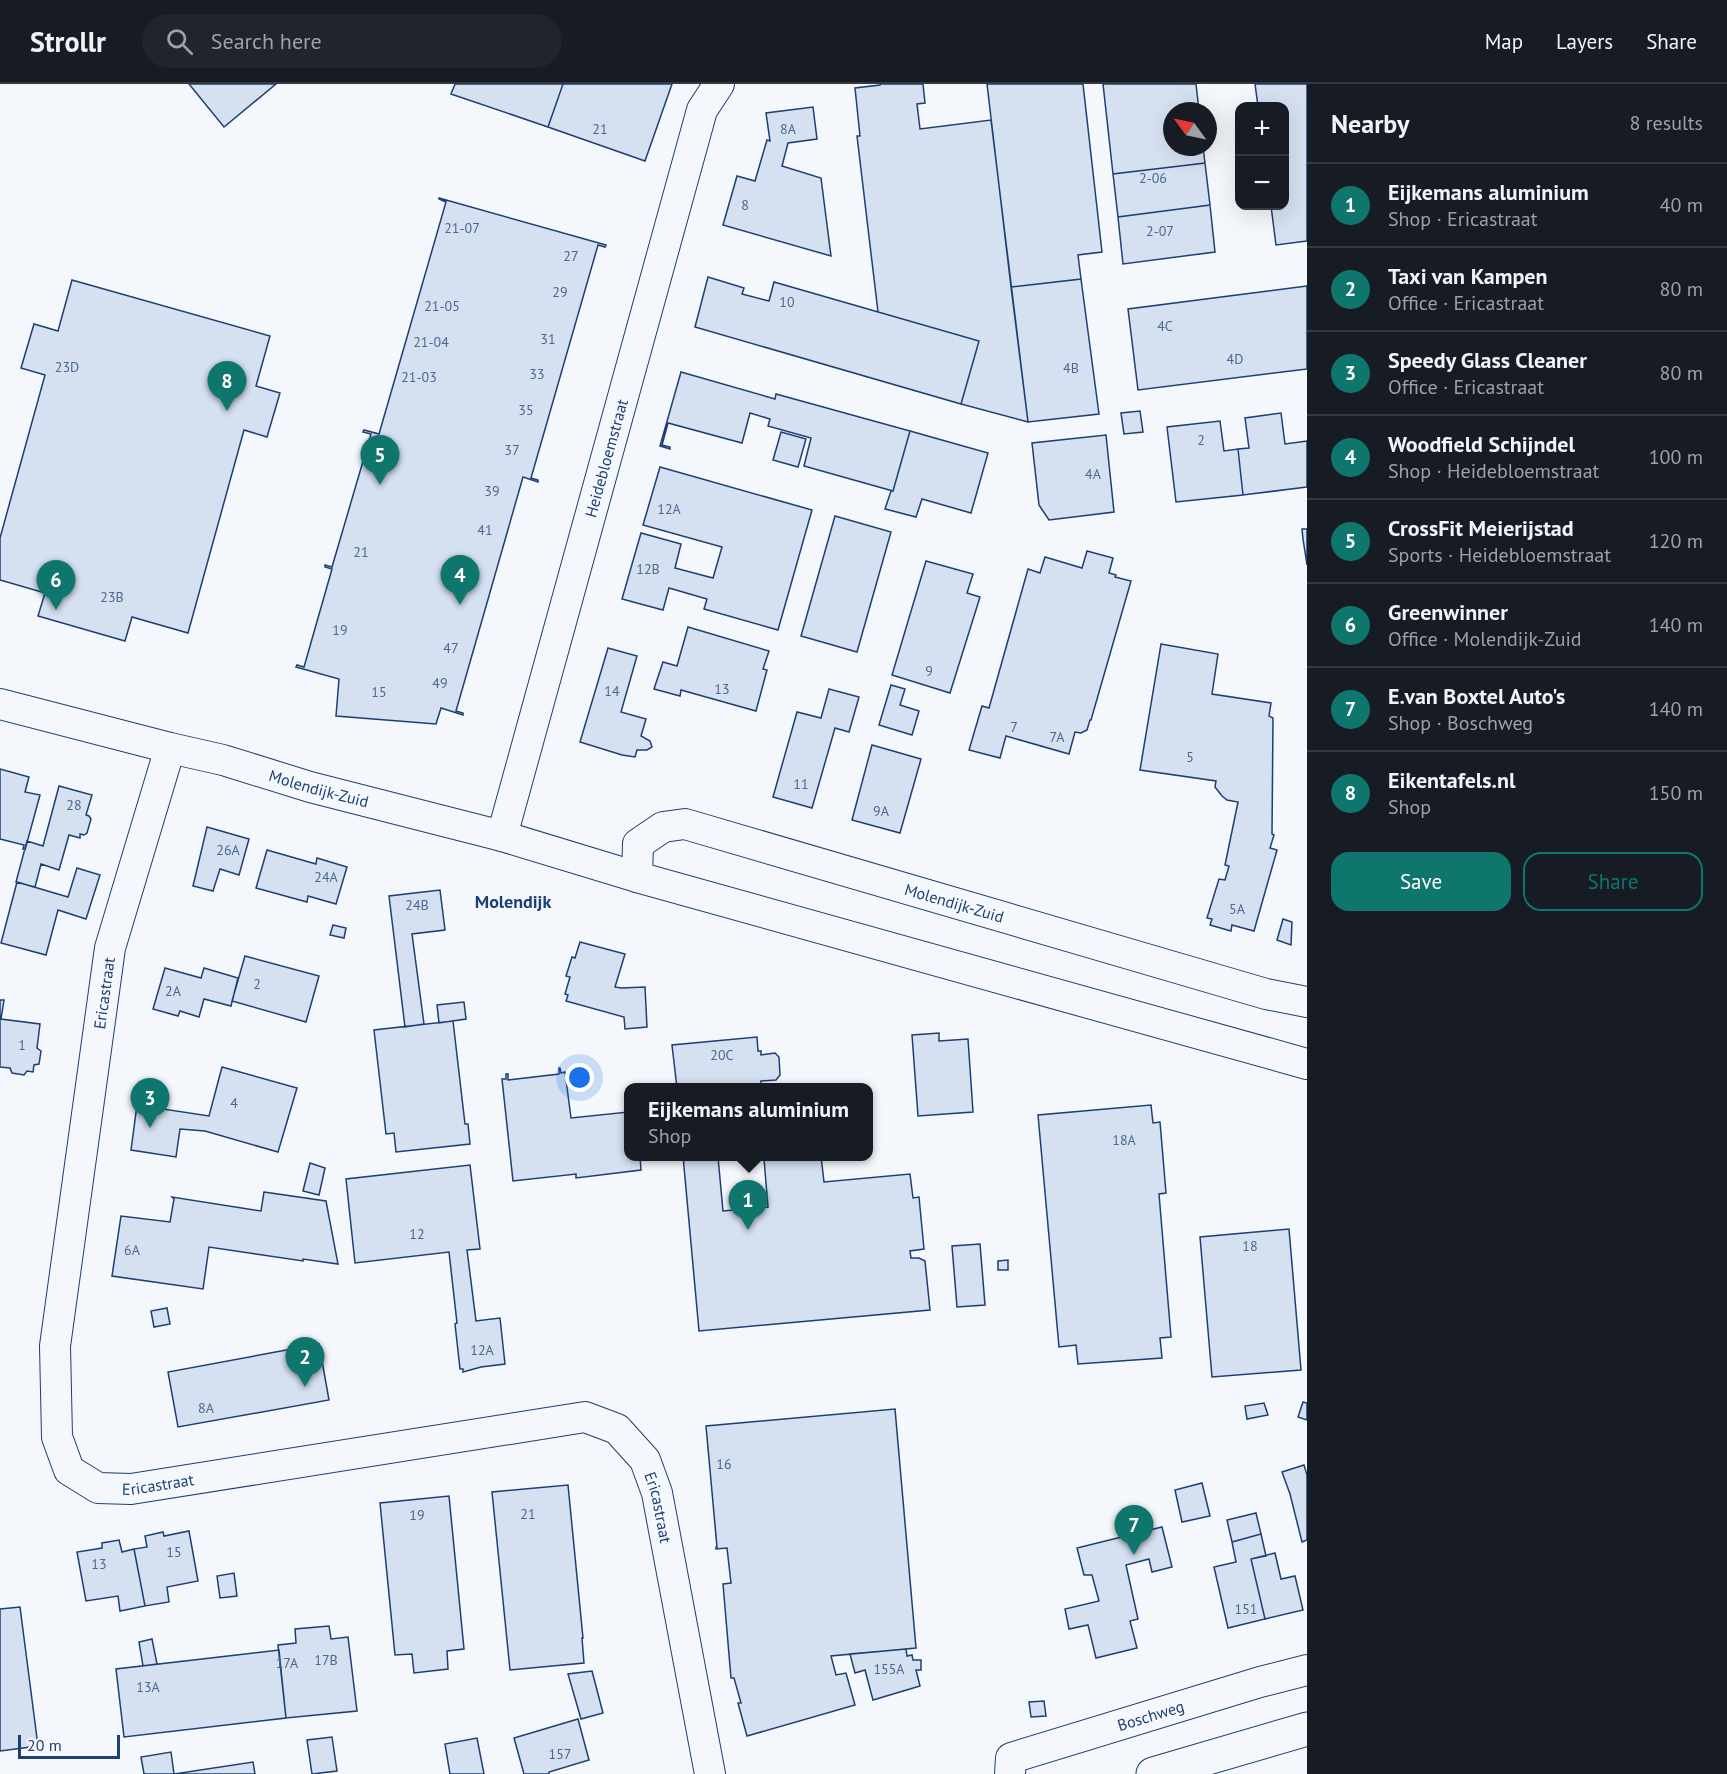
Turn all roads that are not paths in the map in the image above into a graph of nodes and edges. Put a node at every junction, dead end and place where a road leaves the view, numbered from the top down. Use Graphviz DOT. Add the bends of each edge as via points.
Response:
graph roads {
  1 [pos="719,84"];
  2 [pos="0,704"];
  3 [pos="170,748"];
  4 [pos="502,836"];
  5 [pos="637,877"];
  6 [pos="1307,1002"];
  7 [pos="1307,1064"];
  8 [pos="1307,1670"];
  9 [pos="1307,1729"];
  10 [pos="710,1774"];
  11 [pos="1010,1774"];
  12 [pos="1153,1774"];
  1 -- 4 [label="street, Heidebloemstraat" via="702,110"];
  2 -- 3 [label="street, Molendijk-Zuid"];
  3 -- 4 [label="street, Molendijk-Zuid"];
  3 -- 10 [label="street, Ericastraat" via="110,948 105,983 55,1346 57,1437 69,1470 98,1488 131,1489 585,1417 617,1429 645,1460 657,1493"];
  4 -- 5 [label="street, Molendijk-Zuid"];
  5 -- 6 [label="street, Molendijk-Zuid" via="638,844 663,827 685,824 1266,994"];
  5 -- 7 [label="street, Molendijk-Zuid"];
  8 -- 11 [label="street, Boschweg" via="1011,1758"];
  9 -- 12 [label="street"];
}
